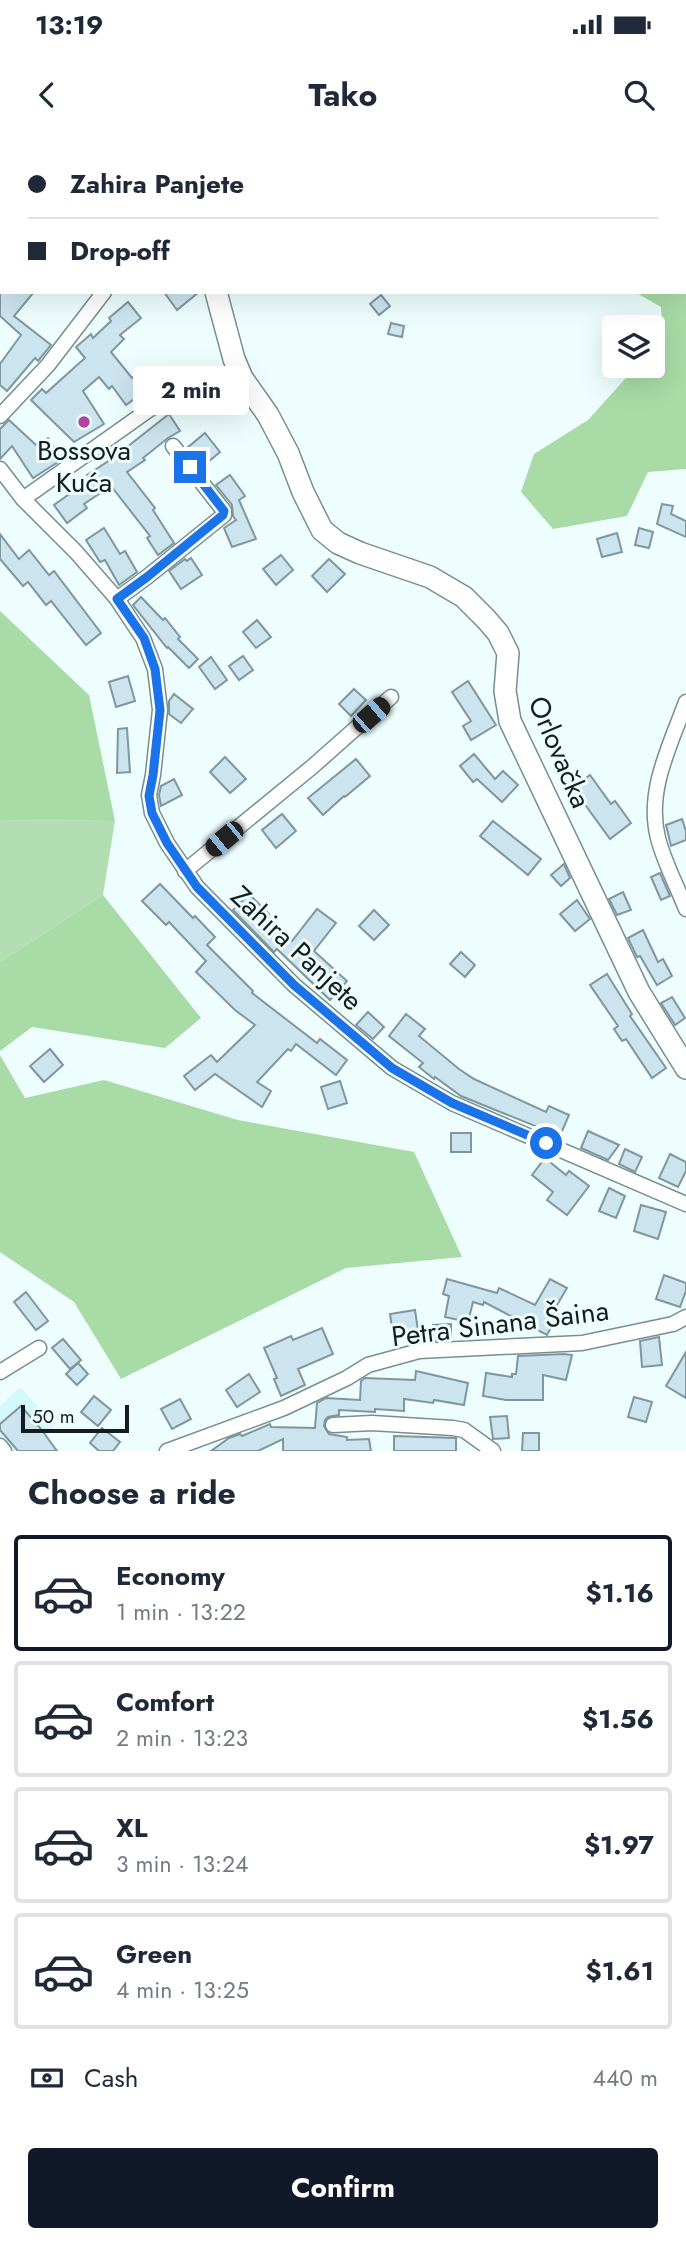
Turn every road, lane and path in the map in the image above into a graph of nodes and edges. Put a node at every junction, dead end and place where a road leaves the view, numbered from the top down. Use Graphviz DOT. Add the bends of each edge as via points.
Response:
graph roads {
  1 [pos="102,294"];
  2 [pos="217,294"];
  3 [pos="238,368"];
  4 [pos="0,416"];
  5 [pos="173,446"];
  6 [pos="0,469"];
  7 [pos="23,499"];
  8 [pos="117,599"];
  9 [pos="391,697"];
  10 [pos="686,702"];
  11 [pos="185,871"];
  12 [pos="686,909"];
  13 [pos="684,1059"];
  14 [pos="686,1204"];
  15 [pos="686,1317"];
  16 [pos="38,1348"];
  17 [pos="0,1372"];
  18 [pos="333,1425"];
  19 [pos="0,1446"];
  20 [pos="4,1451"];
  21 [pos="167,1451"];
  22 [pos="493,1451"];
  1 -- 4 [label="street" via="48,365"];
  2 -- 3 [label="street"];
  3 -- 7 [label="street" via="181,387"];
  3 -- 13 [label="street, Orlovačka" via="288,453 322,530 360,553 430,577 464,597 498,633 508,653 505,691 510,721 639,992"];
  5 -- 8 [label="street" via="223,515"];
  6 -- 7 [label="street, Zahira Panjete"];
  7 -- 8 [label="street, Zahira Panjete"];
  8 -- 11 [label="street, Zahira Panjete" via="144,638 155,669 160,710 149,796 152,813"];
  9 -- 11 [label="street"];
  10 -- 12 [label="street" via="657,779 654,813 658,839"];
  11 -- 14 [label="street, Zahira Panjete" via="294,985 392,1068 452,1103"];
  15 -- 21 [label="street, Petra Sinana Šaina" via="673,1324 582,1343 395,1356 285,1408"];
  16 -- 17 [label="street"];
  18 -- 22 [label="street" via="453,1428 464,1430"];
  19 -- 20 [label="street"];
}
